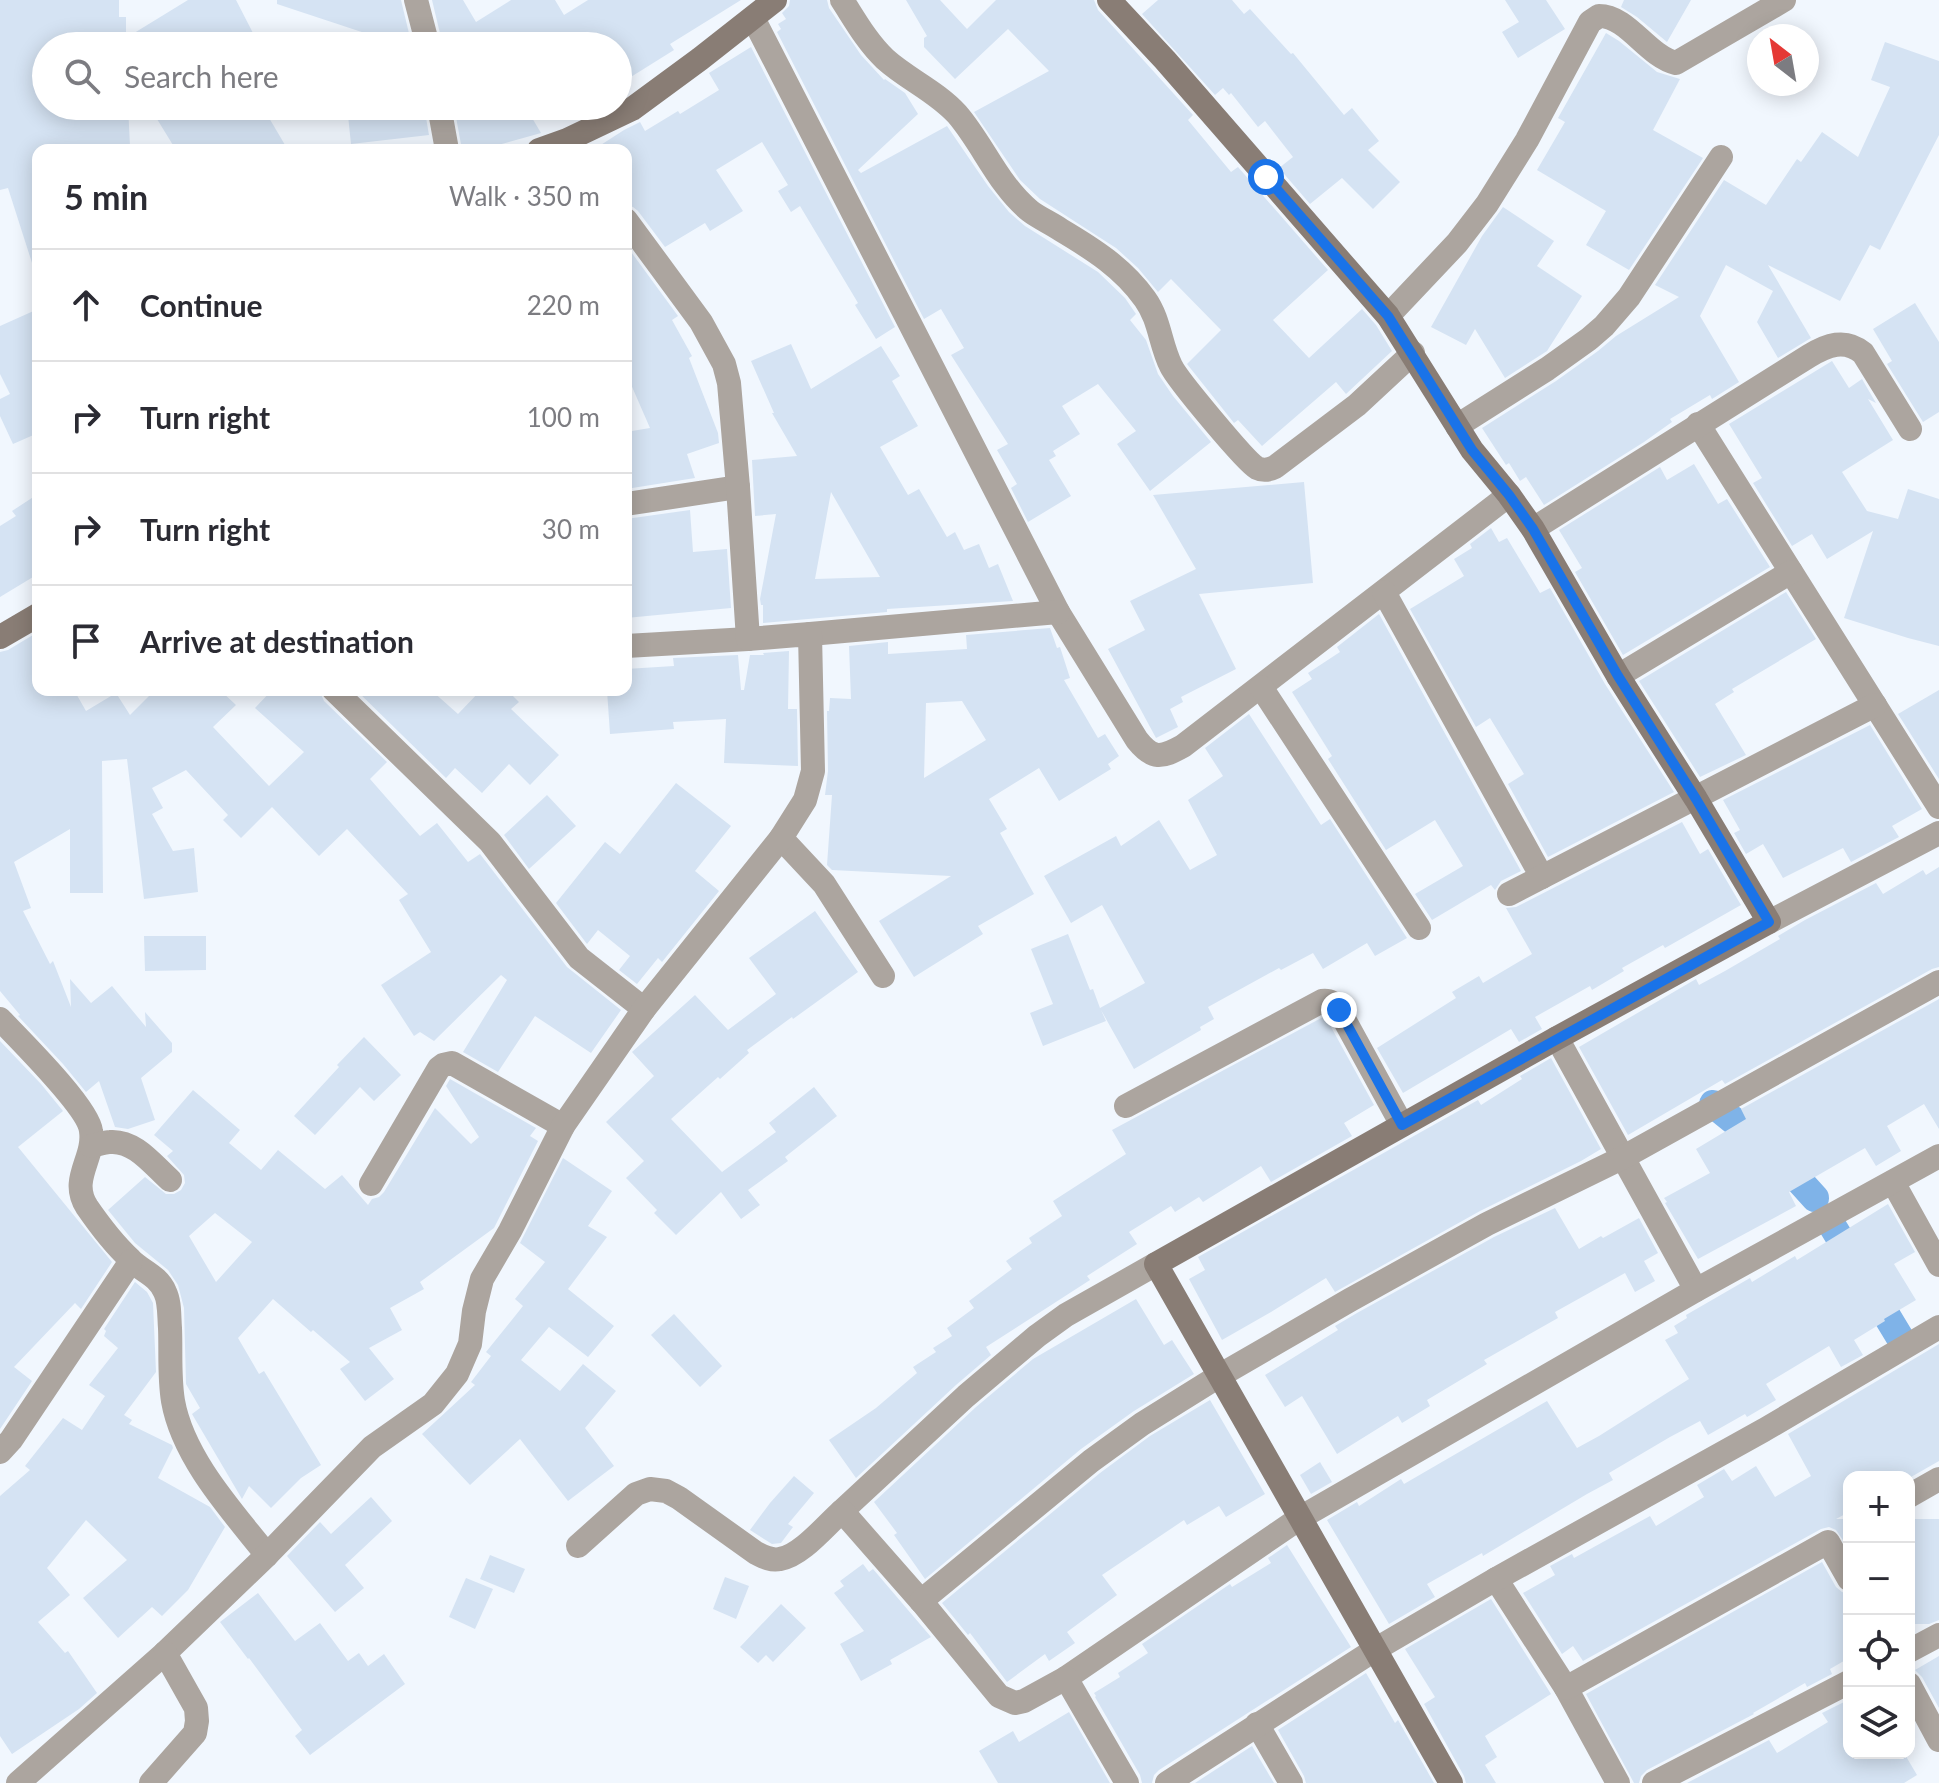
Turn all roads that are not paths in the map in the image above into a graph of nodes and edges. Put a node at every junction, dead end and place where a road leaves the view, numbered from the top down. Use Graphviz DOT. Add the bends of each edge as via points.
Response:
graph roads {
  1 [pos="416,0"];
  2 [pos="775,0"];
  3 [pos="842,0"];
  4 [pos="1109,0"];
  5 [pos="1784,0"];
  6 [pos="1758,7"];
  7 [pos="753,18"];
  8 [pos="424,32"];
  9 [pos="632,109"];
  10 [pos="442,120"];
  11 [pos="613,120"];
  12 [pos="446,144"];
  13 [pos="572,144"];
  14 [pos="1721,157"];
  15 [pos="632,228"];
  16 [pos="1388,316"];
  17 [pos="1413,353"];
  18 [pos="1698,424"];
  19 [pos="1457,426"];
  20 [pos="1910,429"];
  21 [pos="738,487"];
  22 [pos="1509,495"];
  23 [pos="632,503"];
  24 [pos="1533,529"];
  25 [pos="1791,572"];
  26 [pos="1384,592"];
  27 [pos="1058,612"];
  28 [pos="32,618"];
  29 [pos="810,634"];
  30 [pos="0,637"];
  31 [pos="748,639"];
  32 [pos="632,646"];
  33 [pos="1618,676"];
  34 [pos="1261,687"];
  35 [pos="340,696"];
  36 [pos="1875,705"];
  37 [pos="1696,799"];
  38 [pos="1939,807"];
  39 [pos="1939,833"];
  40 [pos="781,838"];
  41 [pos="1542,877"];
  42 [pos="1509,894"];
  43 [pos="1769,922"];
  44 [pos="1419,928"];
  45 [pos="883,976"];
  46 [pos="1939,982"];
  47 [pos="644,1009"];
  48 [pos="0,1019"];
  49 [pos="1557,1038"];
  50 [pos="1126,1106"];
  51 [pos="1402,1125"];
  52 [pos="563,1126"];
  53 [pos="91,1146"];
  54 [pos="1939,1156"];
  55 [pos="1622,1158"];
  56 [pos="170,1180"];
  57 [pos="1893,1182"];
  58 [pos="371,1184"];
  59 [pos="131,1261"];
  60 [pos="1156,1264"];
  61 [pos="1939,1265"];
  62 [pos="1696,1290"];
  63 [pos="1939,1327"];
  64 [pos="1219,1376"];
  65 [pos="0,1452"];
  66 [pos="1939,1479"];
  67 [pos="1915,1493"];
  68 [pos="842,1511"];
  69 [pos="1300,1518"];
  70 [pos="1838,1536"];
  71 [pos="578,1546"];
  72 [pos="267,1555"];
  73 [pos="1843,1556"];
  74 [pos="1496,1579"];
  75 [pos="921,1601"];
  76 [pos="1939,1635"];
  77 [pos="1915,1648"];
  78 [pos="1376,1649"];
  79 [pos="165,1653"];
  80 [pos="1066,1678"];
  81 [pos="1843,1685"];
  82 [pos="1911,1687"];
  83 [pos="1566,1688"];
  84 [pos="1257,1724"];
  85 [pos="1939,1740"];
  86 [pos="18,1783"];
  87 [pos="151,1783"];
  88 [pos="1127,1783"];
  89 [pos="1167,1783"];
  90 [pos="1291,1783"];
  91 [pos="1451,1783"];
  92 [pos="1618,1783"];
  93 [pos="1654,1783"];
  1 -- 8 [label="street"];
  2 -- 7 [label="street"];
  3 -- 17 [label="street" via="885,59 959,116 1030,211 1128,278 1155,316 1173,371 1257,468 1275,467 1328,429"];
  4 -- 16 [label="street"];
  5 -- 6 [label="street"];
  6 -- 16 [label="street" via="1676,63 1612,18 1599,16 1590,22 1487,204"];
  7 -- 9 [label="street"];
  7 -- 27 [label="street"];
  10 -- 12 [label="street"];
  11 -- 13 [label="street"];
  14 -- 19 [label="street" via="1629,297 1604,326"];
  15 -- 21 [label="street" via="701,322 724,364"];
  16 -- 17 [label="street"];
  17 -- 19 [label="street"];
  18 -- 20 [label="street" via="1809,356 1844,344 1863,353"];
  18 -- 24 [label="street"];
  18 -- 25 [label="street"];
  19 -- 22 [label="street"];
  21 -- 23 [label="street"];
  21 -- 31 [label="street"];
  22 -- 24 [label="street"];
  22 -- 26 [label="street"];
  24 -- 33 [label="street"];
  25 -- 33 [label="street"];
  25 -- 36 [label="street"];
  26 -- 34 [label="street"];
  26 -- 41 [label="street"];
  27 -- 29 [label="street"];
  27 -- 34 [label="street" via="1137,740 1154,755 1183,746"];
  28 -- 30 [label="street"];
  29 -- 31 [label="street"];
  29 -- 40 [label="street" via="813,771 805,800"];
  31 -- 32 [label="street"];
  33 -- 37 [label="street"];
  34 -- 44 [label="street"];
  35 -- 47 [label="street" via="490,842 579,958"];
  36 -- 37 [label="street"];
  36 -- 38 [label="street"];
  37 -- 41 [label="street"];
  37 -- 43 [label="street"];
  39 -- 43 [label="street"];
  40 -- 45 [label="street" via="824,884"];
  40 -- 47 [label="street"];
  41 -- 42 [label="street"];
  43 -- 49 [label="street"];
  46 -- 55 [label="street"];
  47 -- 52 [label="street"];
  48 -- 53 [label="street" via="84,1114 91,1127"];
  49 -- 51 [label="street"];
  49 -- 55 [label="street"];
  50 -- 51 [label="street" via="1328,1000 1339,1010"];
  51 -- 60 [label="street"];
  52 -- 58 [label="street" via="447,1063 439,1068"];
  52 -- 72 [label="street" via="482,1279 470,1344 457,1374 433,1404 372,1447"];
  53 -- 56 [label="street" via="112,1141 137,1149"];
  53 -- 59 [label="street" via="81,1174 82,1195"];
  54 -- 57 [label="street"];
  55 -- 62 [label="street"];
  55 -- 64 [label="street" via="1487,1224"];
  57 -- 61 [label="street"];
  57 -- 62 [label="street"];
  59 -- 65 [label="street"];
  59 -- 72 [label="street" via="152,1274 165,1291 173,1401 185,1437 214,1489"];
  60 -- 64 [label="street"];
  60 -- 68 [label="street" via="1037,1336"];
  62 -- 69 [label="street"];
  63 -- 74 [label="street"];
  64 -- 69 [label="street"];
  64 -- 75 [label="street" via="1091,1461"];
  66 -- 67 [label="street"];
  68 -- 71 [label="street" via="798,1551 769,1559 679,1498 650,1489 636,1494"];
  68 -- 75 [label="street"];
  69 -- 78 [label="street"];
  69 -- 80 [label="street"];
  70 -- 73 [label="street"];
  70 -- 83 [label="street"];
  72 -- 79 [label="street"];
  74 -- 78 [label="street"];
  74 -- 83 [label="street"];
  75 -- 80 [label="street" via="1007,1701 1024,1701"];
  76 -- 77 [label="street"];
  78 -- 84 [label="street"];
  78 -- 91 [label="street"];
  79 -- 86 [label="street"];
  79 -- 87 [label="street" via="196,1708 197,1721 195,1733"];
  80 -- 88 [label="street"];
  81 -- 93 [label="street"];
  82 -- 85 [label="street"];
  83 -- 92 [label="street"];
  84 -- 89 [label="street"];
  84 -- 90 [label="street"];
}
